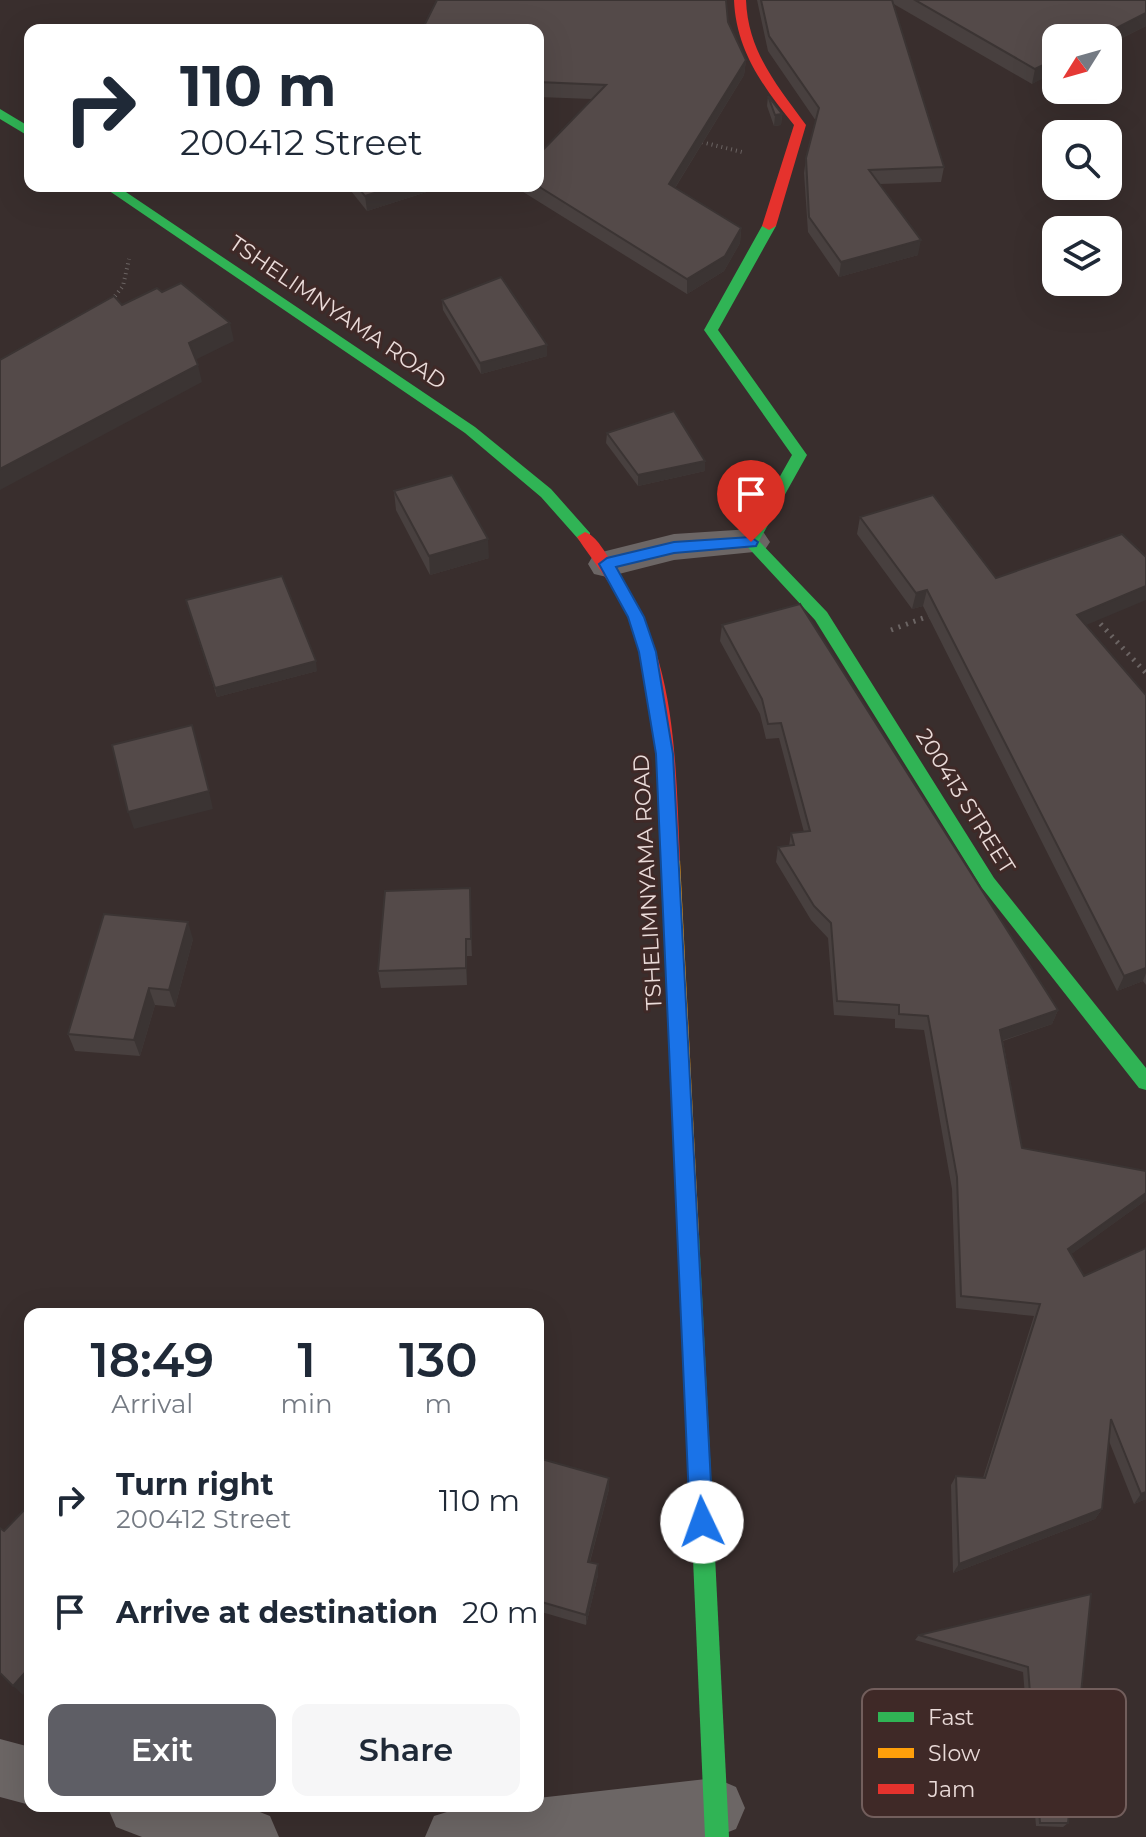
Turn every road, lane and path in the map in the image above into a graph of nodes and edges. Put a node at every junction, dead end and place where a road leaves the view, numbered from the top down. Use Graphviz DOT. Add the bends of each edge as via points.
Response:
graph roads {
  1 [pos="740,0"];
  2 [pos="0,113"];
  3 [pos="24,129"];
  4 [pos="686,138"];
  5 [pos="789,163"];
  6 [pos="117,192"];
  7 [pos="139,207"];
  8 [pos="104,311"];
  9 [pos="751,542"];
  10 [pos="607,564"];
  11 [pos="1085,606"];
  12 [pos="943,612"];
  13 [pos="841,647"];
  14 [pos="1146,673"];
  15 [pos="1146,1082"];
  16 [pos="0,1768"];
  17 [pos="24,1774"];
  18 [pos="159,1812"];
  19 [pos="716,1822"];
  20 [pos="249,1837"];
  21 [pos="455,1837"];
  1 -- 5 [label="street" via="738,10 753,61 800,125"];
  2 -- 3 [label="street"];
  4 -- 5 [label="path"];
  5 -- 9 [label="street" via="769,226 711,330 800,455"];
  6 -- 7 [label="street, TSHELIMNYAMA ROAD"];
  7 -- 8 [label="path" via="123,286"];
  7 -- 10 [label="street, TSHELIMNYAMA ROAD" via="497,447 561,506"];
  9 -- 10 [label="street" via="684,546"];
  9 -- 13 [label="street, 200413 STREET" via="821,616"];
  10 -- 19 [label="street, TSHELIMNYAMA ROAD" via="648,652 665,754"];
  11 -- 14 [label="path"];
  12 -- 13 [label="path"];
  13 -- 15 [label="street, 200413 STREET" via="988,883"];
  16 -- 17 [label="street"];
  18 -- 20 [label="street"];
  19 -- 21 [label="street"];
}
